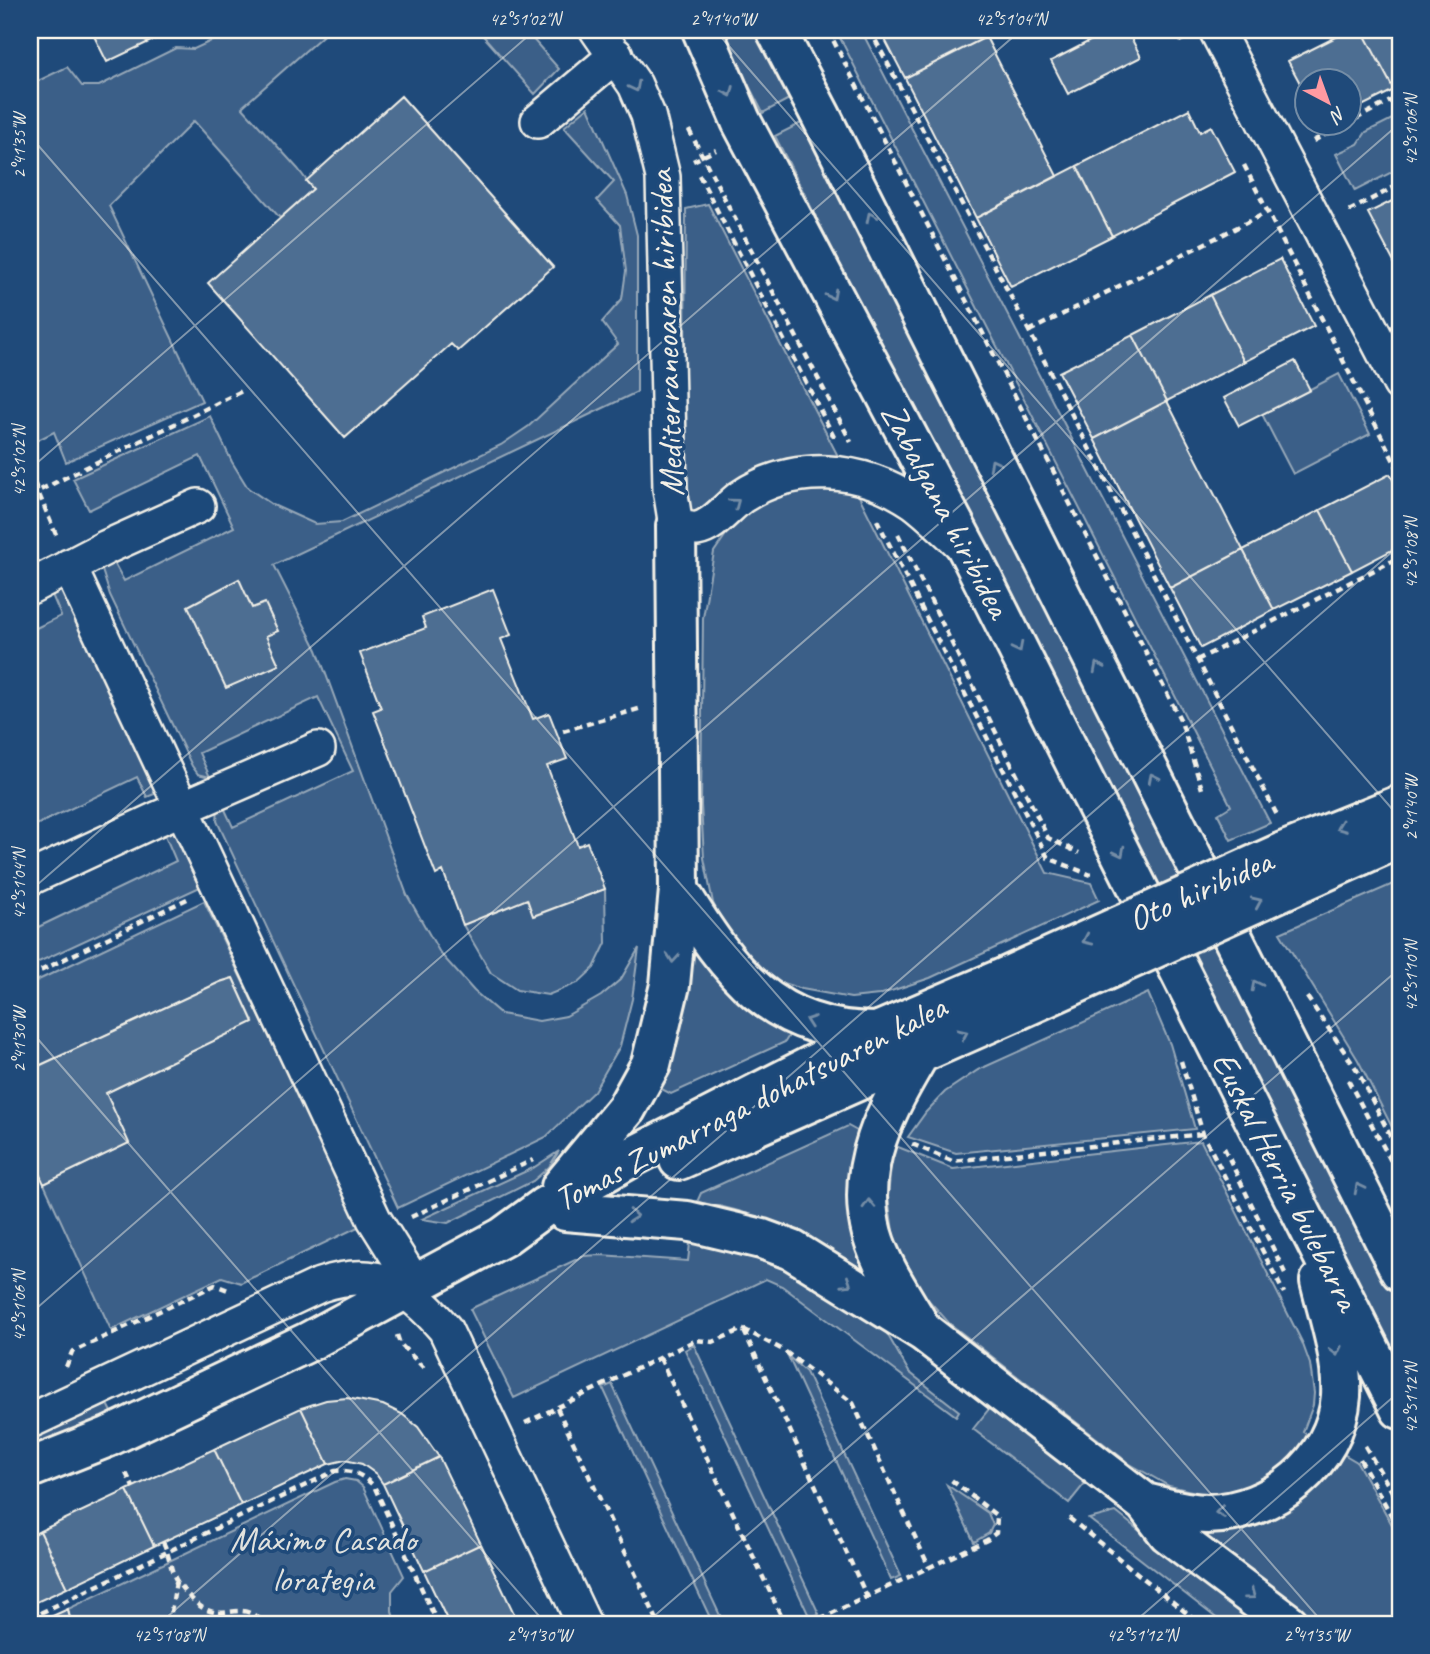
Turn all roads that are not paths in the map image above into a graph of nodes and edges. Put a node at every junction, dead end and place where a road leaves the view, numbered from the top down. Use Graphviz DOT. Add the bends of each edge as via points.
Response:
graph roads {
  1 [pos="702,30"];
  2 [pos="776,30"];
  3 [pos="1216,30"];
  4 [pos="607,42"];
  5 [pos="538,121"];
  6 [pos="1400,384"];
  7 [pos="198,506"];
  8 [pos="676,526"];
  9 [pos="970,554"];
  10 [pos="69,566"];
  11 [pos="30,587"];
  12 [pos="318,749"];
  13 [pos="1400,805"];
  14 [pos="182,809"];
  15 [pos="1400,838"];
  16 [pos="1288,854"];
  17 [pos="30,878"];
  18 [pos="679,890"];
  19 [pos="1216,905"];
  20 [pos="1189,991"];
  21 [pos="1009,995"];
  22 [pos="877,1032"];
  23 [pos="920,1053"];
  24 [pos="554,1209"];
  25 [pos="1303,1213"];
  26 [pos="1395,1257"];
  27 [pos="411,1288"];
  28 [pos="924,1332"];
  29 [pos="1400,1409"];
  30 [pos="30,1421"];
  31 [pos="30,1468"];
  32 [pos="1145,1503"];
  33 [pos="584,1624"];
  34 [pos="1289,1624"];
  1 -- 9 [label="main road, Zabalgana hiribidea, one-way" via="741,121"];
  19 -- 2 [label="main road, Zabalgana hiribidea, one-way"];
  3 -- 6 [label="street"];
  4 -- 5 [label="street"];
  4 -- 8 [label="street, Mediterraneoaren hiribidea, one-way" via="635,85 648,116 663,177 670,489"];
  7 -- 10 [label="street"];
  8 -- 9 [label="street, one-way" via="697,529 741,497 778,480 830,472 862,477 914,502"];
  8 -- 18 [label="main road"];
  9 -- 20 [label="main road, Zabalgana hiribidea, one-way"];
  10 -- 11 [label="street"];
  10 -- 14 [label="street"];
  12 -- 14 [label="street"];
  13 -- 16 [label="main road, Oto hiribidea, one-way" via="1318,836"];
  14 -- 17 [label="street"];
  14 -- 27 [label="street"];
  15 -- 16 [label="main road, Oto hiribidea"];
  16 -- 21 [label="main road, Oto hiribidea, bridge"];
  22 -- 18 [label="main road, one-way" via="807,1022 775,1005 725,961"];
  18 -- 24 [label="main road, one-way" via="670,985 651,1064 626,1109"];
  26 -- 19 [label="main road, Euskal Herria bulebarra, one-way"];
  20 -- 25 [label="main road, Euskal Herria bulebarra"];
  21 -- 22 [label="main road, Tomas Zumarraga dohatsuaren kalea"];
  23 -- 21 [label="main road, Tomas Zumarraga dohatsuaren kalea, one-way"];
  22 -- 24 [label="main road, Tomas Zumarraga dohatsuaren kalea" via="632,1157"];
  23 -- 24 [label="main road, Tomas Zumarraga dohatsuaren kalea"];
  28 -- 23 [label="main road, one-way" via="894,1283 873,1235 868,1170 878,1132"];
  24 -- 27 [label="main road, Tomas Zumarraga dohatsuaren kalea"];
  24 -- 28 [label="main road, one-way" via="687,1221 762,1239 801,1255"];
  25 -- 29 [label="main road, Euskal Herria bulebarra"];
  25 -- 32 [label="main road, one-way" via="1341,1370 1336,1421 1324,1448 1292,1484 1254,1505 1210,1514"];
  27 -- 30 [label="street" via="355,1278 320,1285"];
  27 -- 31 [label="main road, Tomas Zumarraga dohatsuaren kalea" via="108,1437"];
  27 -- 33 [label="street" via="445,1329"];
  28 -- 32 [label="main road"];
  32 -- 34 [label="main road, one-way" via="1168,1533"];
}
